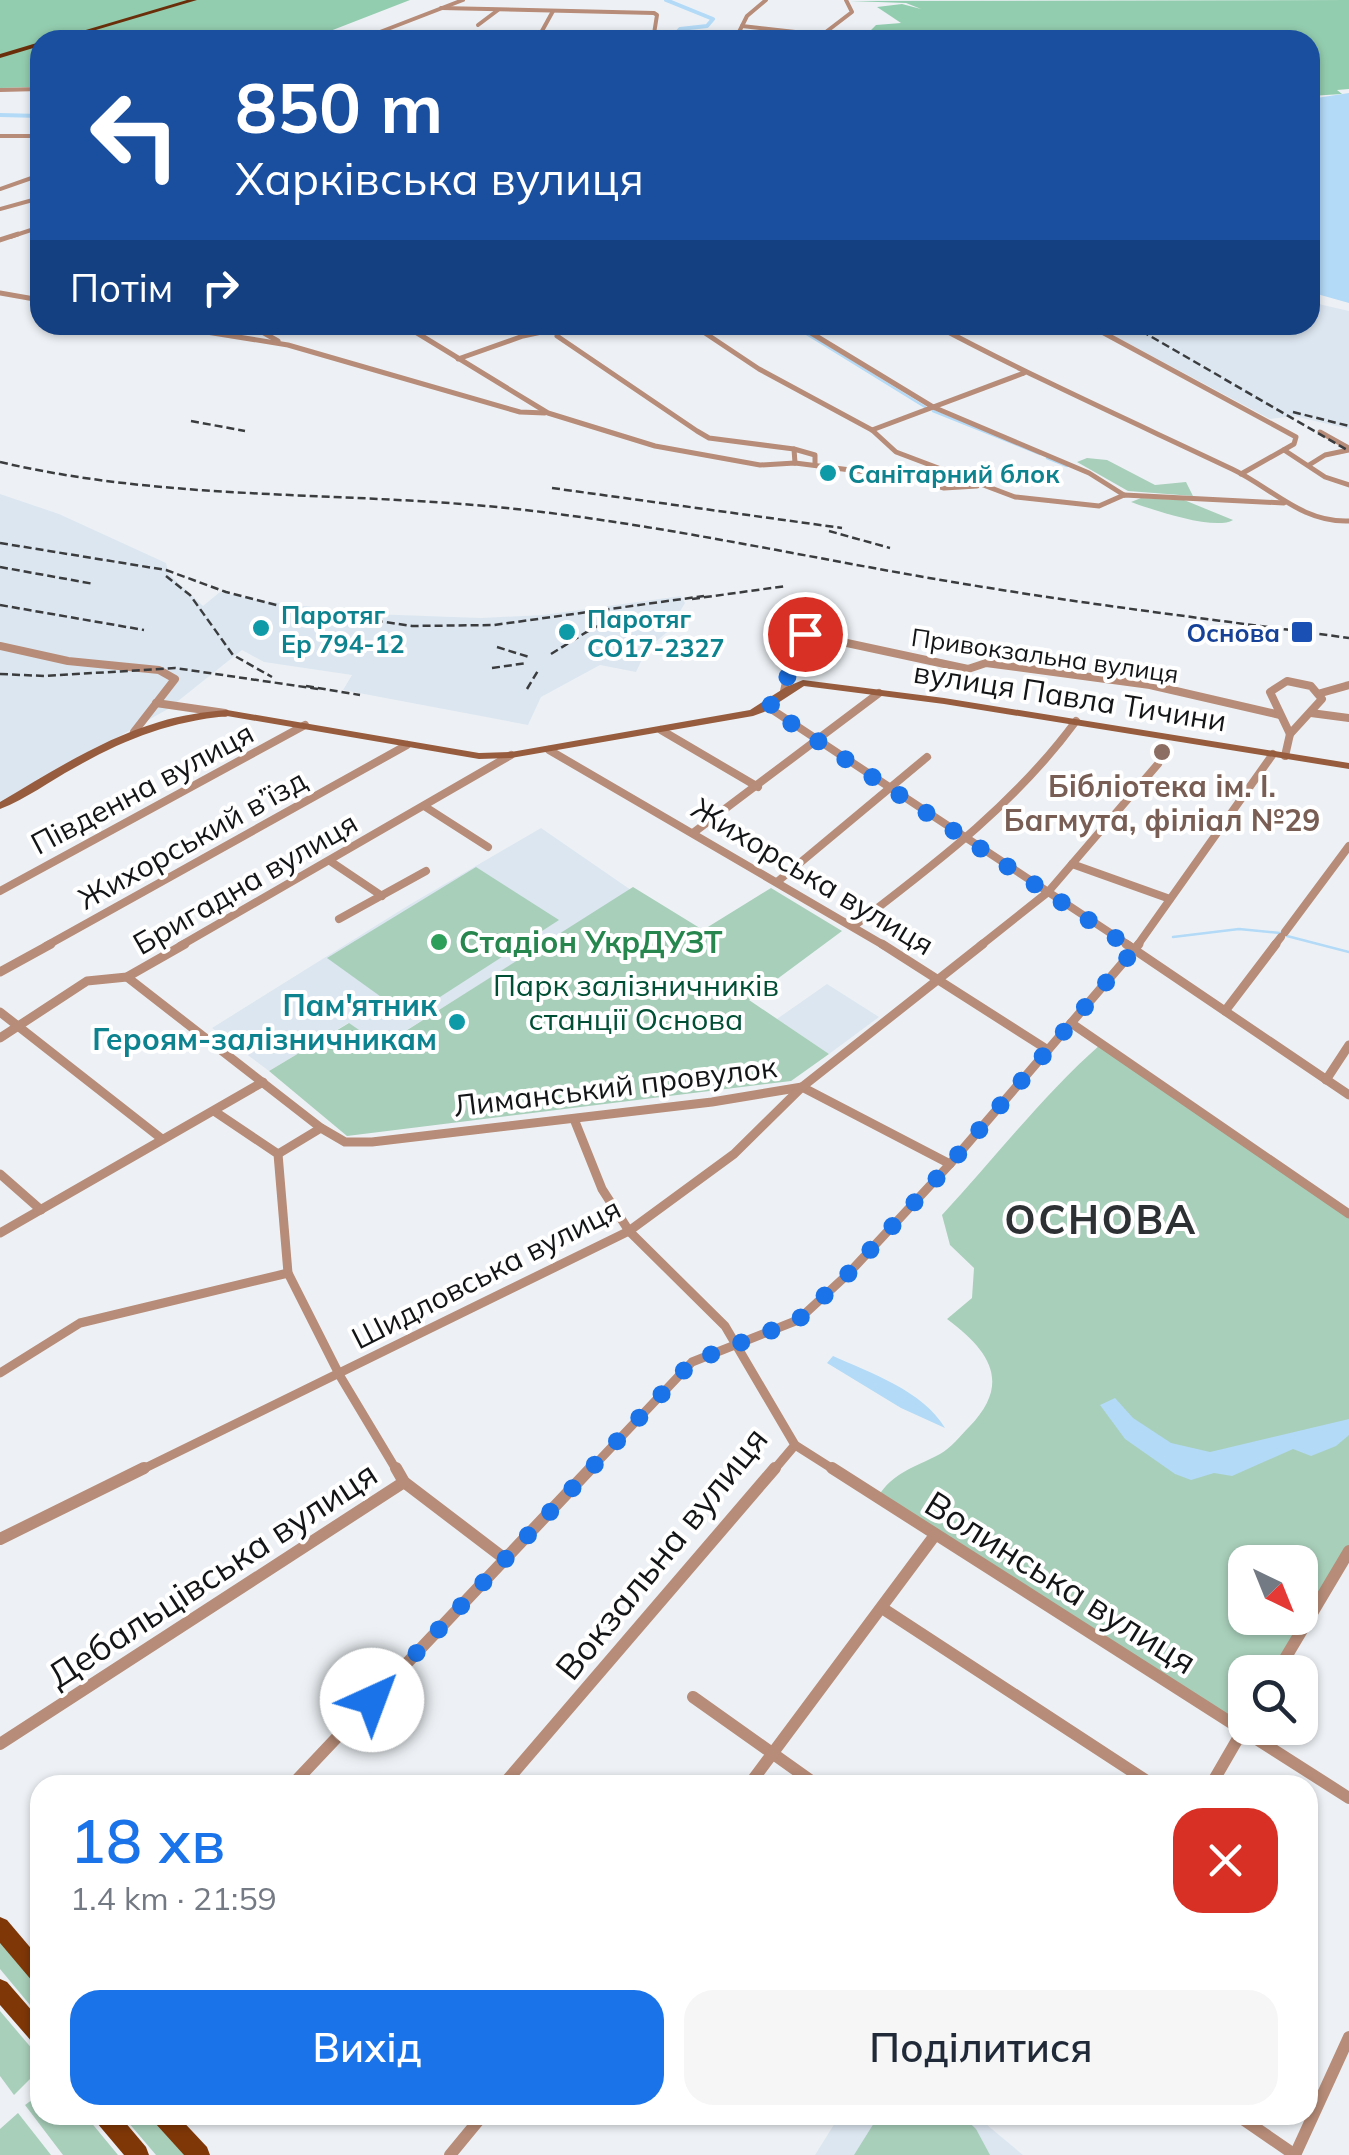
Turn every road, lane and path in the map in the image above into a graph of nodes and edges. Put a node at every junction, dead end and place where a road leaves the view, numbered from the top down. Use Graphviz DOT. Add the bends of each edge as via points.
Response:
graph roads {
  1 [pos="194,0"];
  2 [pos="462,0"];
  3 [pos="604,0"];
  4 [pos="766,0"];
  5 [pos="846,0"];
  6 [pos="441,8"];
  7 [pos="498,10"];
  8 [pos="553,11"];
  9 [pos="591,11"];
  10 [pos="478,25"];
  11 [pos="742,26"];
  12 [pos="90,30"];
  13 [pos="386,30"];
  14 [pos="543,30"];
  15 [pos="655,30"];
  16 [pos="740,30"];
  17 [pos="778,30"];
  18 [pos="829,30"];
  19 [pos="30,47"];
  20 [pos="0,56"];
  21 [pos="30,89"];
  22 [pos="0,90"];
  23 [pos="0,136"];
  24 [pos="30,136"];
  25 [pos="30,178"];
  26 [pos="0,189"];
  27 [pos="30,201"];
  28 [pos="0,209"];
  29 [pos="30,231"];
  30 [pos="0,240"];
  31 [pos="0,293"];
  32 [pos="29,296"];
  33 [pos="226,335"];
  34 [pos="269,335"];
  35 [pos="420,335"];
  36 [pos="529,335"];
  37 [pos="556,335"];
  38 [pos="708,335"];
  39 [pos="814,335"];
  40 [pos="954,335"];
  41 [pos="1108,335"];
  42 [pos="288,345"];
  43 [pos="458,359"];
  44 [pos="1024,373"];
  45 [pos="933,408"];
  46 [pos="548,413"];
  47 [pos="872,430"];
  48 [pos="1320,432"];
  49 [pos="710,438"];
  50 [pos="794,449"];
  51 [pos="1349,449"];
  52 [pos="1284,450"];
  53 [pos="698,454"];
  54 [pos="795,463"];
  55 [pos="815,465"];
  56 [pos="1308,466"];
  57 [pos="1242,474"];
  58 [pos="1349,485"];
  59 [pos="980,486"];
  60 [pos="1124,495"];
  61 [pos="1284,502"];
  62 [pos="1349,521"];
  63 [pos="812,612"];
  64 [pos="805,634"];
  65 [pos="0,646"];
  66 [pos="1349,685"];
  67 [pos="784,691"];
  68 [pos="879,692"];
  69 [pos="1321,693"];
  70 [pos="156,703"];
  71 [pos="768,708"];
  72 [pos="228,713"];
  73 [pos="1310,713"];
  74 [pos="1280,715"];
  75 [pos="1349,718"];
  76 [pos="1076,722"];
  77 [pos="305,725"];
  78 [pos="661,730"];
  79 [pos="134,732"];
  80 [pos="1290,734"];
  81 [pos="817,739"];
  82 [pos="407,745"];
  83 [pos="548,750"];
  84 [pos="1279,754"];
  85 [pos="511,755"];
  86 [pos="927,757"];
  87 [pos="1158,764"];
  88 [pos="1349,766"];
  89 [pos="758,787"];
  90 [pos="891,787"];
  91 [pos="0,806"];
  92 [pos="424,806"];
  93 [pos="693,833"];
  94 [pos="969,837"];
  95 [pos="1349,846"];
  96 [pos="488,847"];
  97 [pos="330,861"];
  98 [pos="1072,864"];
  99 [pos="426,871"];
  100 [pos="777,882"];
  101 [pos="0,890"];
  102 [pos="1048,892"];
  103 [pos="382,896"];
  104 [pos="1170,899"];
  105 [pos="338,919"];
  106 [pos="854,926"];
  107 [pos="1134,950"];
  108 [pos="0,972"];
  109 [pos="128,977"];
  110 [pos="936,978"];
  111 [pos="1225,1011"];
  112 [pos="0,1012"];
  113 [pos="1071,1023"];
  114 [pos="19,1026"];
  115 [pos="0,1038"];
  116 [pos="1349,1046"];
  117 [pos="1048,1050"];
  118 [pos="1326,1080"];
  119 [pos="264,1082"];
  120 [pos="802,1087"];
  121 [pos="1349,1095"];
  122 [pos="214,1110"];
  123 [pos="574,1119"];
  124 [pos="320,1128"];
  125 [pos="162,1139"];
  126 [pos="278,1154"];
  127 [pos="950,1164"];
  128 [pos="0,1174"];
  129 [pos="41,1210"];
  130 [pos="1349,1214"];
  131 [pos="629,1231"];
  132 [pos="0,1234"];
  133 [pos="288,1273"];
  134 [pos="735,1346"];
  135 [pos="0,1373"];
  136 [pos="340,1376"];
  137 [pos="795,1445"];
  138 [pos="404,1482"];
  139 [pos="935,1535"];
  140 [pos="0,1539"];
  141 [pos="1349,1551"];
  142 [pos="505,1559"];
  143 [pos="882,1608"];
  144 [pos="1287,1655"];
  145 [pos="693,1696"];
  146 [pos="1228,1718"];
  147 [pos="0,1744"];
  148 [pos="1234,1745"];
  149 [pos="1270,1745"];
  150 [pos="773,1755"];
  151 [pos="301,1775"];
  152 [pos="512,1775"];
  153 [pos="757,1775"];
  154 [pos="802,1775"];
  155 [pos="1138,1775"];
  156 [pos="1217,1775"];
  157 [pos="1314,1775"];
  158 [pos="1318,1777"];
  159 [pos="1349,1798"];
  160 [pos="0,1926"];
  161 [pos="30,1963"];
  162 [pos="0,1989"];
  163 [pos="30,2024"];
  164 [pos="1349,2037"];
  165 [pos="1318,2105"];
  166 [pos="113,2125"];
  167 [pos="172,2125"];
  168 [pos="476,2125"];
  169 [pos="1252,2125"];
  170 [pos="1309,2125"];
  171 [pos="138,2155"];
  172 [pos="199,2155"];
  173 [pos="450,2155"];
  174 [pos="1295,2155"];
  1 -- 12 [label="highway"];
  2 -- 6 [label="street"];
  3 -- 9 [label="street"];
  4 -- 11 [label="street"];
  5 -- 18 [label="street" via="852,12"];
  6 -- 7 [label="street"];
  6 -- 13 [label="street"];
  7 -- 8 [label="street"];
  7 -- 10 [label="street"];
  8 -- 9 [label="street"];
  8 -- 14 [label="street"];
  9 -- 15 [label="street" via="654,13"];
  11 -- 16 [label="street"];
  11 -- 17 [label="street"];
  19 -- 20 [label="highway"];
  21 -- 22 [label="street"];
  23 -- 24 [label="street"];
  25 -- 26 [label="street"];
  27 -- 28 [label="street"];
  29 -- 30 [label="street"];
  31 -- 32 [label="street"];
  33 -- 42 [label="street"];
  34 -- 42 [label="street"];
  35 -- 43 [label="street"];
  36 -- 43 [label="street"];
  37 -- 49 [label="street"];
  38 -- 47 [label="street"];
  39 -- 45 [label="street"];
  40 -- 44 [label="street"];
  41 -- 52 [label="street" via="1296,437"];
  42 -- 46 [label="street" via="520,412"];
  43 -- 46 [label="street"];
  44 -- 45 [label="street"];
  44 -- 57 [label="street"];
  45 -- 47 [label="street"];
  45 -- 60 [label="street" via="1090,472"];
  46 -- 53 [label="street"];
  47 -- 59 [label="street" via="905,457"];
  48 -- 51 [label="street"];
  49 -- 50 [label="street"];
  49 -- 53 [label="street"];
  50 -- 54 [label="street"];
  50 -- 55 [label="street" via="815,455"];
  51 -- 56 [label="street"];
  52 -- 56 [label="street"];
  52 -- 57 [label="street"];
  53 -- 54 [label="street" via="760,465"];
  54 -- 55 [label="street"];
  55 -- 59 [label="street" via="944,488"];
  56 -- 58 [label="street"];
  57 -- 61 [label="street"];
  59 -- 60 [label="street" via="1015,497 1099,506"];
  60 -- 61 [label="street"];
  61 -- 62 [label="street" via="1328,522"];
  63 -- 64 [label="street"];
  64 -- 67 [label="street"];
  64 -- 74 [label="street, Привокзальна вулиця" via="968,669 986,663 1104,679"];
  65 -- 70 [label="street" via="159,670 175,679"];
  66 -- 69 [label="street"];
  67 -- 68 [label="main road, вулиця Павла Тичини" via="817,683"];
  67 -- 71 [label="main road"];
  68 -- 76 [label="main road, вулиця Павла Тичини"];
  68 -- 81 [label="street"];
  69 -- 73 [label="street"];
  69 -- 74 [label="street" via="1300,682 1275,685 1270,696"];
  70 -- 72 [label="street"];
  70 -- 79 [label="street"];
  71 -- 78 [label="main road"];
  71 -- 81 [label="street"];
  72 -- 77 [label="main road"];
  72 -- 79 [label="main road" via="188,715"];
  73 -- 75 [label="street"];
  73 -- 80 [label="street"];
  74 -- 80 [label="street"];
  76 -- 84 [label="main road, вулиця Павла Тичини"];
  76 -- 94 [label="street"];
  77 -- 82 [label="main road"];
  77 -- 101 [label="street, Південна вулиця"];
  78 -- 83 [label="main road"];
  78 -- 89 [label="street"];
  79 -- 91 [label="main road"];
  80 -- 84 [label="street"];
  81 -- 89 [label="street"];
  81 -- 90 [label="street"];
  82 -- 85 [label="main road"];
  82 -- 108 [label="street, Жихорський в’їзд"];
  83 -- 85 [label="main road"];
  83 -- 93 [label="street, Жихорська вулиця"];
  84 -- 88 [label="main road, вулиця Павла Тичини"];
  84 -- 104 [label="street"];
  85 -- 92 [label="street, Бригадна вулиця"];
  86 -- 90 [label="street"];
  87 -- 98 [label="street, Шидловська вулиця"];
  89 -- 93 [label="street"];
  90 -- 94 [label="street"];
  90 -- 100 [label="street"];
  92 -- 96 [label="street"];
  92 -- 97 [label="street, Бригадна вулиця"];
  93 -- 100 [label="street, Жихорська вулиця"];
  94 -- 102 [label="street"];
  94 -- 106 [label="street"];
  95 -- 111 [label="street"];
  97 -- 103 [label="street"];
  97 -- 109 [label="street, Бригадна вулиця"];
  98 -- 102 [label="street, Шидловська вулиця"];
  98 -- 104 [label="street"];
  99 -- 103 [label="street"];
  100 -- 106 [label="street, Жихорська вулиця"];
  102 -- 107 [label="street"];
  102 -- 110 [label="street, Шидловська вулиця"];
  103 -- 105 [label="street"];
  104 -- 107 [label="street"];
  106 -- 110 [label="street, Жихорська вулиця"];
  107 -- 111 [label="street"];
  107 -- 113 [label="street"];
  109 -- 114 [label="street, Бригадна вулиця" via="87,981"];
  109 -- 119 [label="street"];
  110 -- 117 [label="street, Жихорська вулиця"];
  110 -- 120 [label="street, Шидловська вулиця"];
  111 -- 118 [label="street"];
  112 -- 114 [label="street"];
  113 -- 117 [label="street"];
  113 -- 130 [label="street"];
  114 -- 115 [label="street, Бригадна вулиця"];
  114 -- 125 [label="street"];
  116 -- 118 [label="street"];
  117 -- 127 [label="street"];
  118 -- 121 [label="street"];
  119 -- 122 [label="street"];
  119 -- 124 [label="street"];
  120 -- 123 [label="street, Лиманський провулок"];
  120 -- 127 [label="street, Лиманський провулок"];
  120 -- 131 [label="street, Шидловська вулиця" via="734,1154"];
  122 -- 125 [label="street"];
  122 -- 126 [label="street"];
  123 -- 124 [label="street, Лиманський провулок" via="372,1142 345,1142"];
  123 -- 131 [label="street, Вокзальна вулиця" via="602,1190"];
  124 -- 126 [label="street"];
  125 -- 129 [label="street"];
  126 -- 133 [label="street"];
  127 -- 134 [label="street" via="798,1320"];
  128 -- 129 [label="street"];
  129 -- 132 [label="street"];
  131 -- 134 [label="street, Вокзальна вулиця" via="725,1326"];
  131 -- 136 [label="street, Шидловська вулиця"];
  133 -- 135 [label="street" via="80,1323"];
  133 -- 136 [label="street"];
  134 -- 137 [label="street, Вокзальна вулиця"];
  134 -- 142 [label="street" via="692,1362"];
  136 -- 138 [label="street"];
  136 -- 140 [label="street, Шидловська вулиця"];
  137 -- 139 [label="street, Волинська вулиця"];
  137 -- 152 [label="street, Вокзальна вулиця"];
  138 -- 142 [label="street"];
  138 -- 147 [label="street, Дебальцівська вулиця"];
  139 -- 143 [label="street"];
  139 -- 146 [label="street, Волинська вулиця"];
  141 -- 144 [label="street"];
  142 -- 151 [label="street"];
  143 -- 150 [label="street"];
  143 -- 155 [label="street"];
  145 -- 150 [label="street"];
  148 -- 156 [label="street"];
  149 -- 157 [label="street, Волинська вулиця"];
  150 -- 153 [label="street"];
  150 -- 154 [label="street"];
  158 -- 159 [label="street, Волинська вулиця"];
  160 -- 161 [label="main road"];
  162 -- 163 [label="main road"];
  164 -- 165 [label="street"];
  166 -- 171 [label="main road"];
  167 -- 172 [label="main road"];
  168 -- 173 [label="street"];
  169 -- 174 [label="street"];
  170 -- 174 [label="street"];
}
